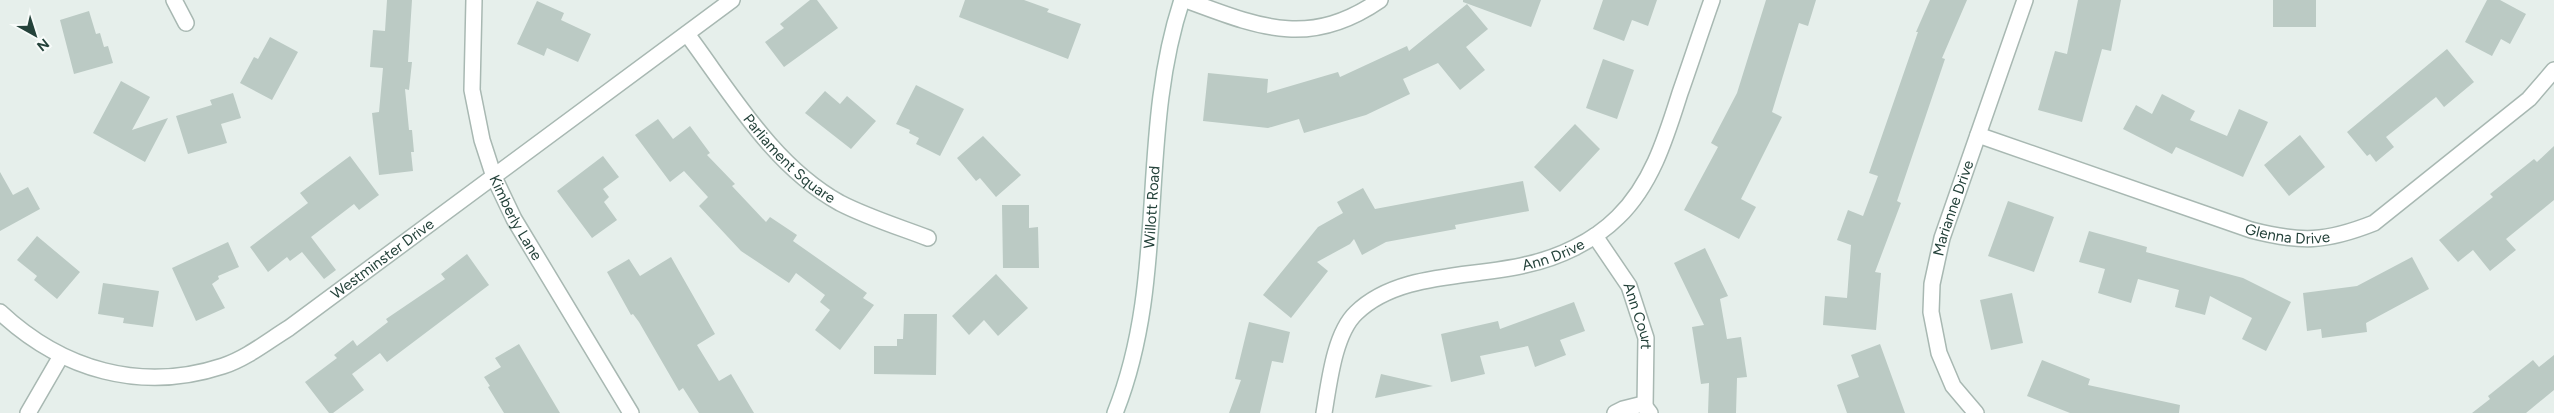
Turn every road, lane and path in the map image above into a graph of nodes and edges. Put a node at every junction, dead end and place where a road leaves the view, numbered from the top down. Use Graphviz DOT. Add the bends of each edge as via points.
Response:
graph roads {
  1 [pos="174,0"];
  2 [pos="474,0"];
  3 [pos="732,0"];
  4 [pos="1182,0"];
  5 [pos="1186,0"];
  6 [pos="1380,0"];
  7 [pos="1712,0"];
  8 [pos="2025,0"];
  9 [pos="186,23"];
  10 [pos="687,34"];
  11 [pos="2554,70"];
  12 [pos="1978,135"];
  13 [pos="494,177"];
  14 [pos="1595,236"];
  15 [pos="928,238"];
  16 [pos="0,312"];
  17 [pos="61,356"];
  18 [pos="1648,410"];
  19 [pos="28,413"];
  20 [pos="631,413"];
  21 [pos="1115,413"];
  22 [pos="1324,413"];
  23 [pos="1615,413"];
  24 [pos="1976,413"];
  1 -- 9 [label="street"];
  2 -- 13 [label="street, Kimberly Lane" via="472,90 482,140"];
  3 -- 10 [label="street, Westminster Drive"];
  4 -- 21 [label="street, Willott Road" via="1169,37 1159,102 1141,324"];
  5 -- 6 [label="street" via="1245,22 1278,30 1304,30 1334,24"];
  7 -- 14 [label="street, Ann Drive" via="1662,149 1644,184 1619,217"];
  8 -- 12 [label="street, Marianne Drive"];
  10 -- 13 [label="street, Westminster Drive"];
  10 -- 15 [label="street, Parliament Square" via="754,124 803,178 840,203"];
  11 -- 12 [label="street, Glenna Drive" via="2529,99 2374,223 2349,233 2314,240 2284,239 2251,230"];
  12 -- 24 [label="street, Marianne Drive" via="1942,238 1932,284 1931,312 1939,353 1953,386"];
  13 -- 17 [label="street, Westminster Drive" via="289,328 224,365 194,373 130,376 92,370"];
  13 -- 20 [label="street, Kimberly Lane" via="514,219"];
  14 -- 18 [label="street, Ann Court" via="1629,286 1646,338"];
  14 -- 22 [label="street, Ann Drive" via="1563,253 1525,265 1412,284 1379,297 1355,314 1339,341"];
  16 -- 17 [label="street, Westminster Drive" via="36,342"];
  17 -- 19 [label="street"];
  18 -- 23 [label="street, Ann Court" via="1642,404"];
}
